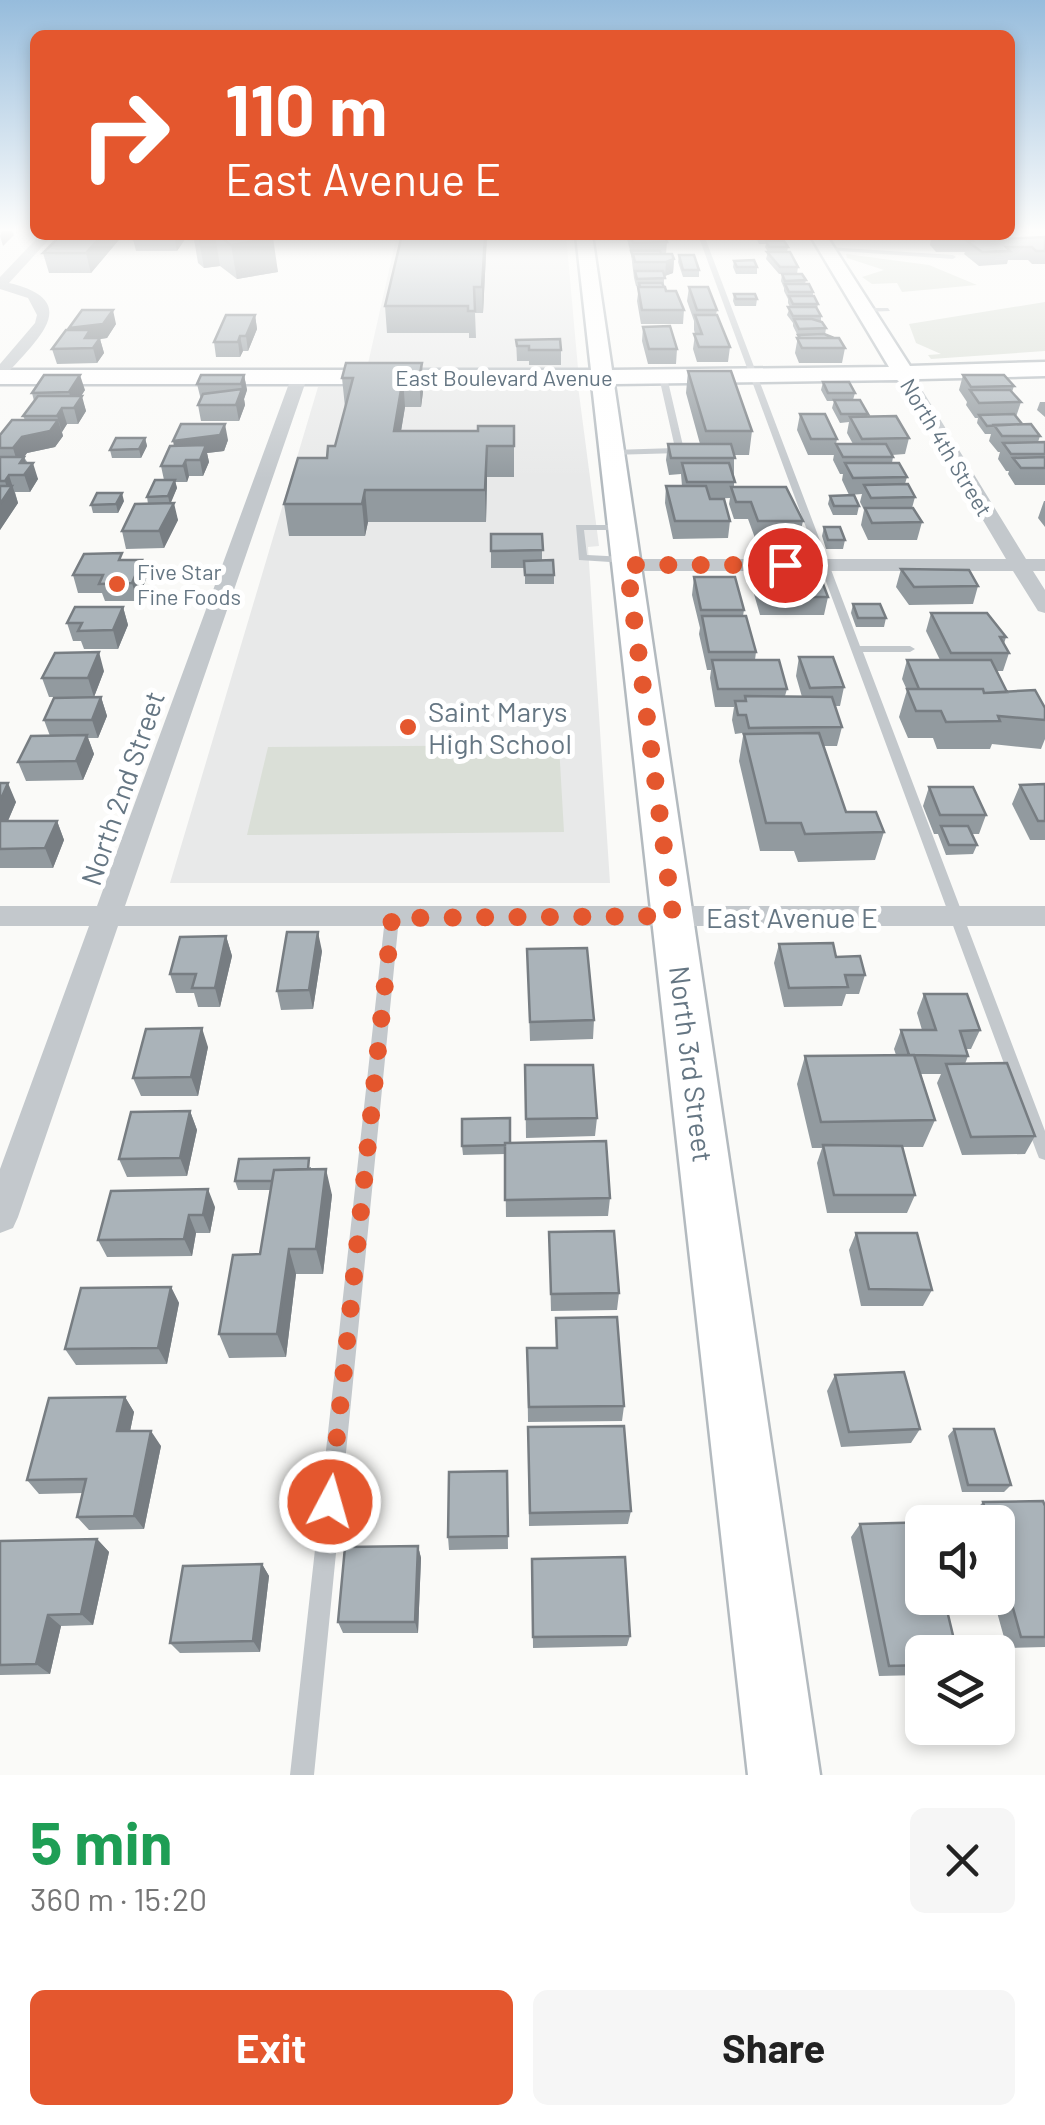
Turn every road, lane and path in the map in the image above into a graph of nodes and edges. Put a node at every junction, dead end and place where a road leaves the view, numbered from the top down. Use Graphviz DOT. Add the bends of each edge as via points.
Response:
graph roads {
  1 [pos="46,314"];
  2 [pos="594,314"];
  3 [pos="734,314"];
  4 [pos="866,314"];
  5 [pos="1045,369"];
  6 [pos="0,375"];
  7 [pos="602,377"];
  8 [pos="663,377"];
  9 [pos="761,377"];
  10 [pos="906,377"];
  11 [pos="298,378"];
  12 [pos="1045,379"];
  13 [pos="613,453"];
  14 [pos="625,551"];
  15 [pos="824,565"];
  16 [pos="1018,565"];
  17 [pos="1045,565"];
  18 [pos="1045,607"];
  19 [pos="855,649"];
  20 [pos="910,649"];
  21 [pos="0,916"];
  22 [pos="109,916"];
  23 [pos="673,916"];
  24 [pos="957,916"];
  25 [pos="1045,916"];
  26 [pos="392,918"];
  27 [pos="1045,1153"];
  28 [pos="0,1217"];
  29 [pos="302,1775"];
  30 [pos="784,1775"];
  1 -- 6 [label="street"];
  2 -- 7 [label="street, North 3rd Street"];
  3 -- 9 [label="lane"];
  4 -- 10 [label="street, North 4th Street"];
  5 -- 10 [label="street, East Boulevard Avenue"];
  6 -- 11 [label="street, East Boulevard Avenue"];
  7 -- 8 [label="street, East Boulevard Avenue"];
  7 -- 11 [label="street, East Boulevard Avenue"];
  7 -- 13 [label="street, North 3rd Street"];
  8 -- 9 [label="street, East Boulevard Avenue"];
  8 -- 13 [label="lane" via="680,450"];
  9 -- 10 [label="street, East Boulevard Avenue"];
  9 -- 15 [label="lane"];
  10 -- 12 [label="street, East Boulevard Avenue"];
  10 -- 16 [label="street, North 4th Street"];
  11 -- 22 [label="street, North 2nd Street"];
  13 -- 14 [label="street, North 3rd Street"];
  14 -- 15 [label="street"];
  14 -- 23 [label="street, North 3rd Street"];
  15 -- 16 [label="street"];
  15 -- 19 [label="lane"];
  16 -- 17 [label="street"];
  16 -- 18 [label="street, North 4th Street"];
  19 -- 20 [label="lane"];
  19 -- 24 [label="lane"];
  21 -- 22 [label="street, East Avenue E"];
  22 -- 26 [label="street, East Avenue E"];
  22 -- 28 [label="street, North 2nd Street"];
  23 -- 24 [label="street, East Avenue E"];
  23 -- 26 [label="street, East Avenue E"];
  23 -- 30 [label="street, North 3rd Street"];
  24 -- 25 [label="street, East Avenue E"];
  24 -- 27 [label="lane"];
  26 -- 29 [label="lane"];
}
